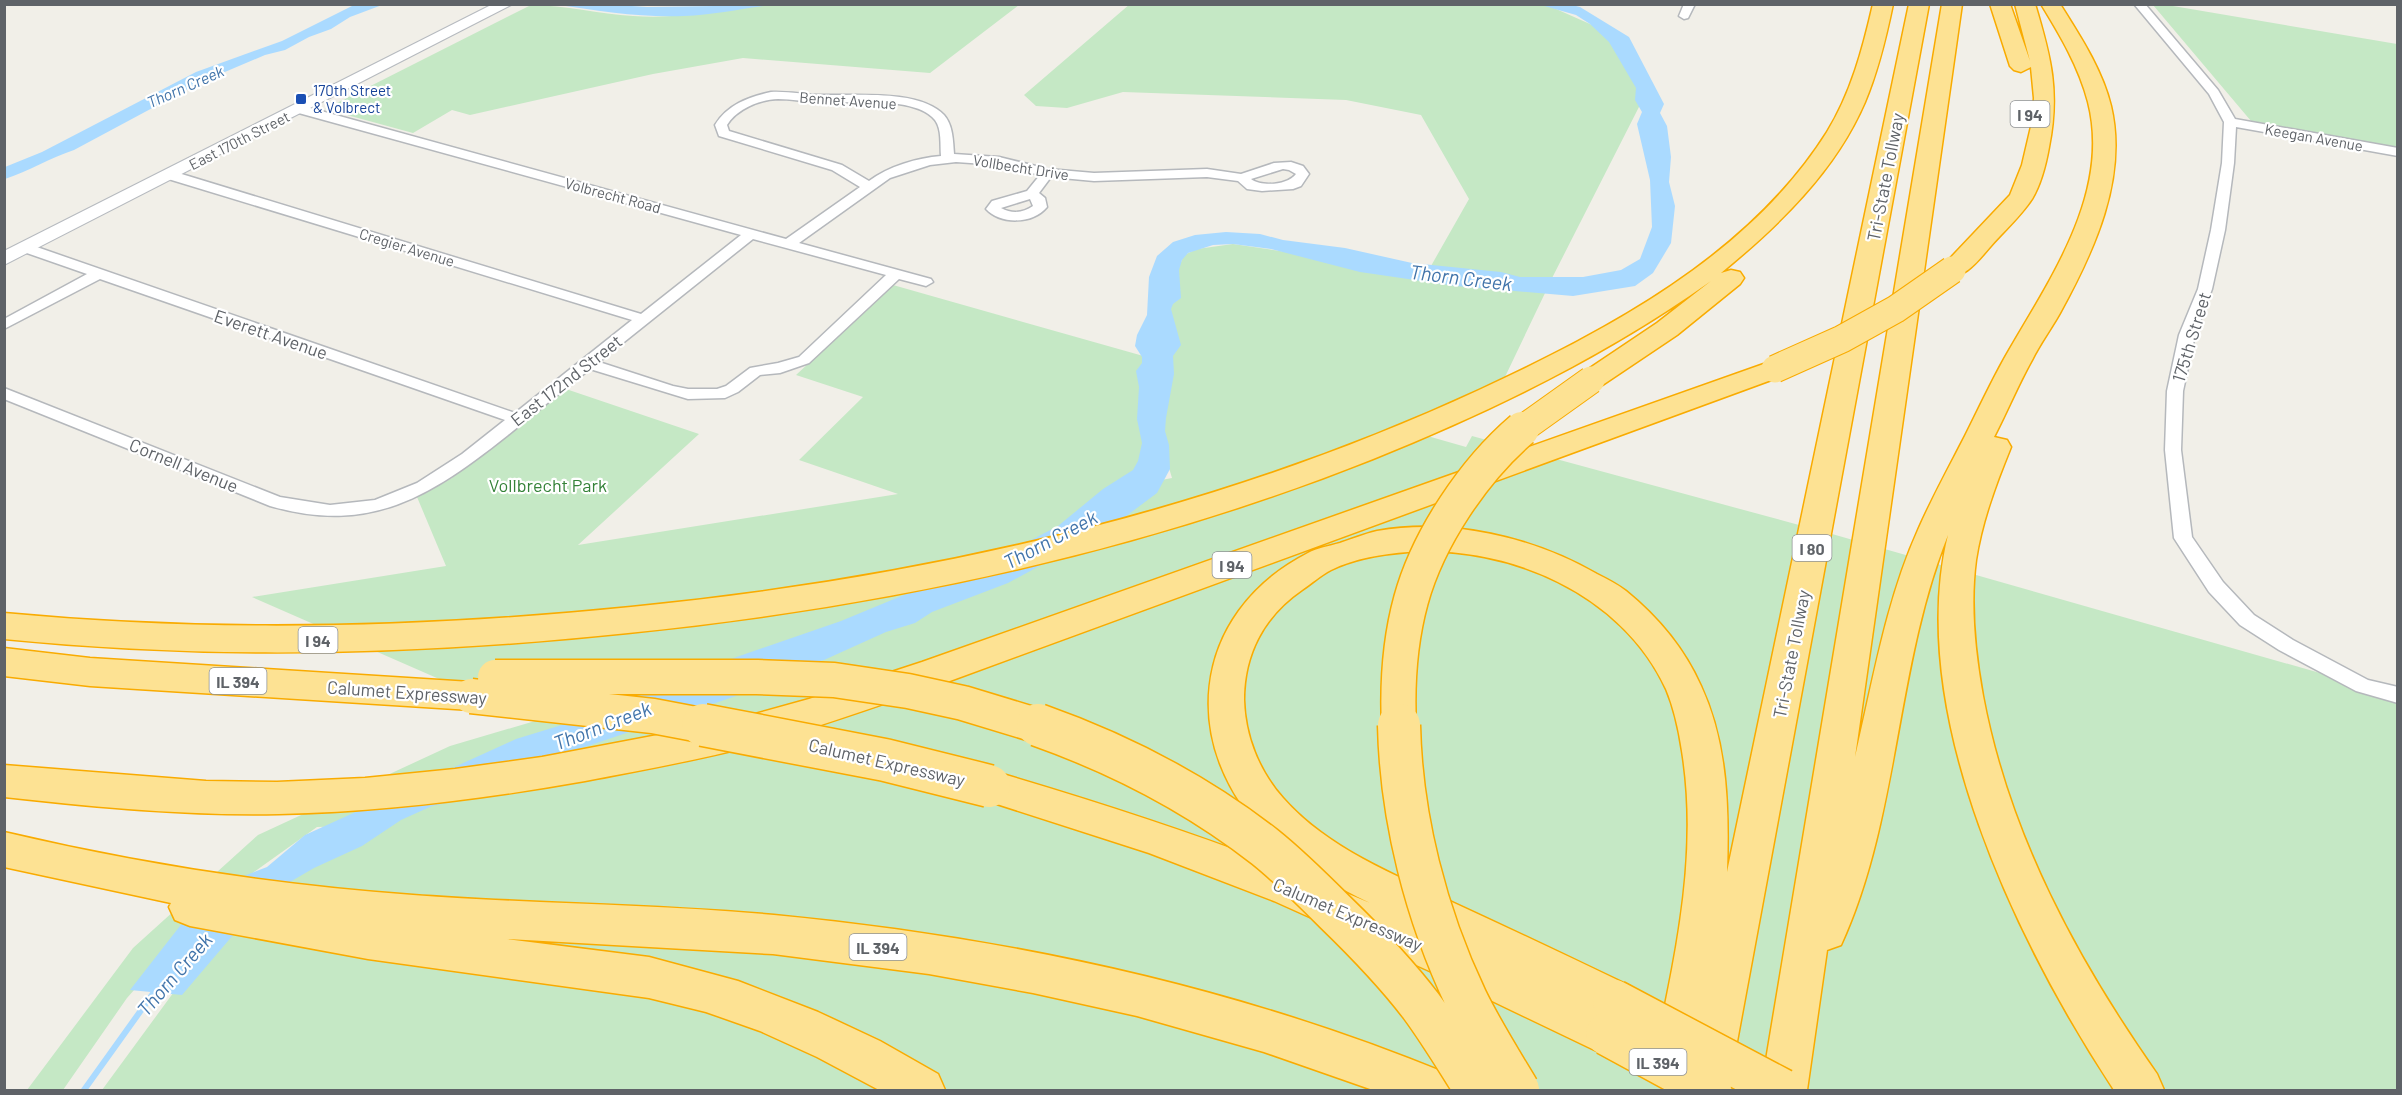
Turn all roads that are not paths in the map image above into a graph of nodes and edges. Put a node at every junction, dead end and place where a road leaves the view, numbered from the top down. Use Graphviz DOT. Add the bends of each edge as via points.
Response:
graph roads {
  1 [pos="506,4"];
  2 [pos="1690,4"];
  3 [pos="1883,4"];
  4 [pos="1890,4"];
  5 [pos="1919,4"];
  6 [pos="1952,4"];
  7 [pos="2000,4"];
  8 [pos="2025,4"];
  9 [pos="2049,4"];
  10 [pos="2139,4"];
  11 [pos="1684,16"];
  12 [pos="299,109"];
  13 [pos="2230,122"];
  14 [pos="2397,152"];
  15 [pos="948,158"];
  16 [pos="1048,173"];
  17 [pos="170,175"];
  18 [pos="1809,176"];
  19 [pos="1242,178"];
  20 [pos="867,186"];
  21 [pos="1032,194"];
  22 [pos="1997,222"];
  23 [pos="752,233"];
  24 [pos="789,243"];
  25 [pos="26,248"];
  26 [pos="4,259"];
  27 [pos="897,273"];
  28 [pos="98,274"];
  29 [pos="926,282"];
  30 [pos="2046,313"];
  31 [pos="643,319"];
  32 [pos="4,325"];
  33 [pos="1850,355"];
  34 [pos="586,363"];
  35 [pos="4,393"];
  36 [pos="517,419"];
  37 [pos="370,508"];
  38 [pos="4,626"];
  39 [pos="4,662"];
  40 [pos="483,686"];
  41 [pos="2397,695"];
  42 [pos="4,780"];
  43 [pos="4,849"];
  44 [pos="293,915"];
  45 [pos="1611,1017"];
  46 [pos="1795,1024"];
  47 [pos="922,1090"];
  48 [pos="1432,1090"];
  49 [pos="1476,1090"];
  50 [pos="1518,1090"];
  51 [pos="1670,1090"];
  52 [pos="1704,1090"];
  53 [pos="1710,1090"];
  54 [pos="1783,1090"];
  55 [pos="2140,1090"];
  1 -- 12 [label="street, East 170th Street"];
  2 -- 11 [label="street"];
  3 -- 18 [label="highway, I 94" via="1856,100"];
  4 -- 33 [label="highway" via="1853,246"];
  5 -- 33 [label="highway, Tri-State Tollway / I 80"];
  6 -- 46 [label="highway, Tri-State Tollway"];
  7 -- 22 [label="highway, I 94" via="2027,90 2030,114 2023,166"];
  8 -- 22 [label="highway" via="2044,75 2044,118 2034,165 2021,197"];
  9 -- 30 [label="highway" via="2078,49 2093,82 2101,110 2104,164 2086,228"];
  10 -- 13 [label="street" via="2214,93"];
  12 -- 17 [label="street, East 170th Street"];
  12 -- 23 [label="street, Volbrecht Road"];
  13 -- 14 [label="street, Keegan Avenue"];
  13 -- 41 [label="street, 175th Street" via="2218,230 2175,391 2173,450 2183,538 2216,587 2247,620 2363,686"];
  15 -- 16 [label="street, Vollbecht Drive" via="999,161"];
  15 -- 20 [label="street, Vollbecht Drive" via="904,167"];
  15 -- 20 [label="street, Bennet Avenue" via="944,124 939,116 893,101 772,96 740,108 723,120 723,133 731,137 847,169"];
  16 -- 19 [label="street, Vollbecht Drive" via="1094,177 1191,172"];
  16 -- 21 [label="street"];
  17 -- 25 [label="street, East 170th Street"];
  17 -- 31 [label="street, Cregier Avenue"];
  18 -- 38 [label="highway, I 94" via="1754,232 1647,312 1570,358 1498,394 1293,479 1069,545 888,585 725,610 458,636 177,639"];
  18 -- 50 [label="highway, bridge" via="1797,209 1735,275 1667,329 1524,428 1488,461 1458,501 1414,590 1403,640 1398,696 1398,751 1406,811 1425,891 1460,985"];
  20 -- 24 [label="street, Vollbecht Drive"];
  22 -- 42 [label="highway, I 94, bridge" via="1952,270 1896,309 1775,369 806,715 683,746 580,766 383,792 238,798 118,793"];
  23 -- 24 [label="street, Volbrecht Road"];
  23 -- 31 [label="street, East 172nd Street"];
  24 -- 27 [label="street, Volbrecht Road"];
  25 -- 26 [label="street, East 170th Street"];
  25 -- 28 [label="street, Everett Avenue"];
  27 -- 29 [label="street, Volbrecht Road"];
  27 -- 34 [label="street" via="804,360 756,371 719,394 670,390"];
  28 -- 32 [label="street"];
  28 -- 36 [label="street, Everett Avenue"];
  30 -- 46 [label="highway" via="2019,357 1925,547 1852,852"];
  30 -- 55 [label="highway" via="2032,361 1967,520 1956,614 1959,662 1982,767 2033,904 2067,973"];
  31 -- 34 [label="street, East 172nd Street"];
  33 -- 52 [label="highway, Tri-State Tollway / I 80"];
  34 -- 36 [label="street, East 172nd Street"];
  35 -- 37 [label="street, Cornell Avenue" via="276,502 322,512"];
  36 -- 37 [label="street, East 172nd Street" via="438,480"];
  39 -- 40 [label="highway, Calumet Expressway / IL 394" via="90,672"];
  40 -- 45 [label="highway, Calumet Expressway / IL 394, bridge" via="863,755 988,786 1176,845 1285,886 1478,971"];
  40 -- 49 [label="highway, bridge" via="793,677 854,682 978,705 1098,747 1215,812 1299,878 1365,941 1420,1005"];
  43 -- 44 [label="highway" via="61,871"];
  44 -- 47 [label="highway" via="384,943 613,971 675,983 789,1021"];
  44 -- 48 [label="highway, IL 394" via="414,914 822,939 975,961 1239,1022"];
  45 -- 51 [label="highway" via="1327,860 1285,828 1267,808 1232,745 1227,724 1227,678 1231,656 1244,629 1262,604 1303,570 1378,544 1423,539 1485,543 1542,559 1596,586 1647,630 1665,653 1684,687 1695,723 1704,766 1709,836 1708,881"];
  45 -- 53 [label="highway, Calumet Expressway / IL 394, bridge"];
  45 -- 54 [label="highway, bridge"];
  46 -- 54 [label="highway, Tri-State Tollway"];
}
